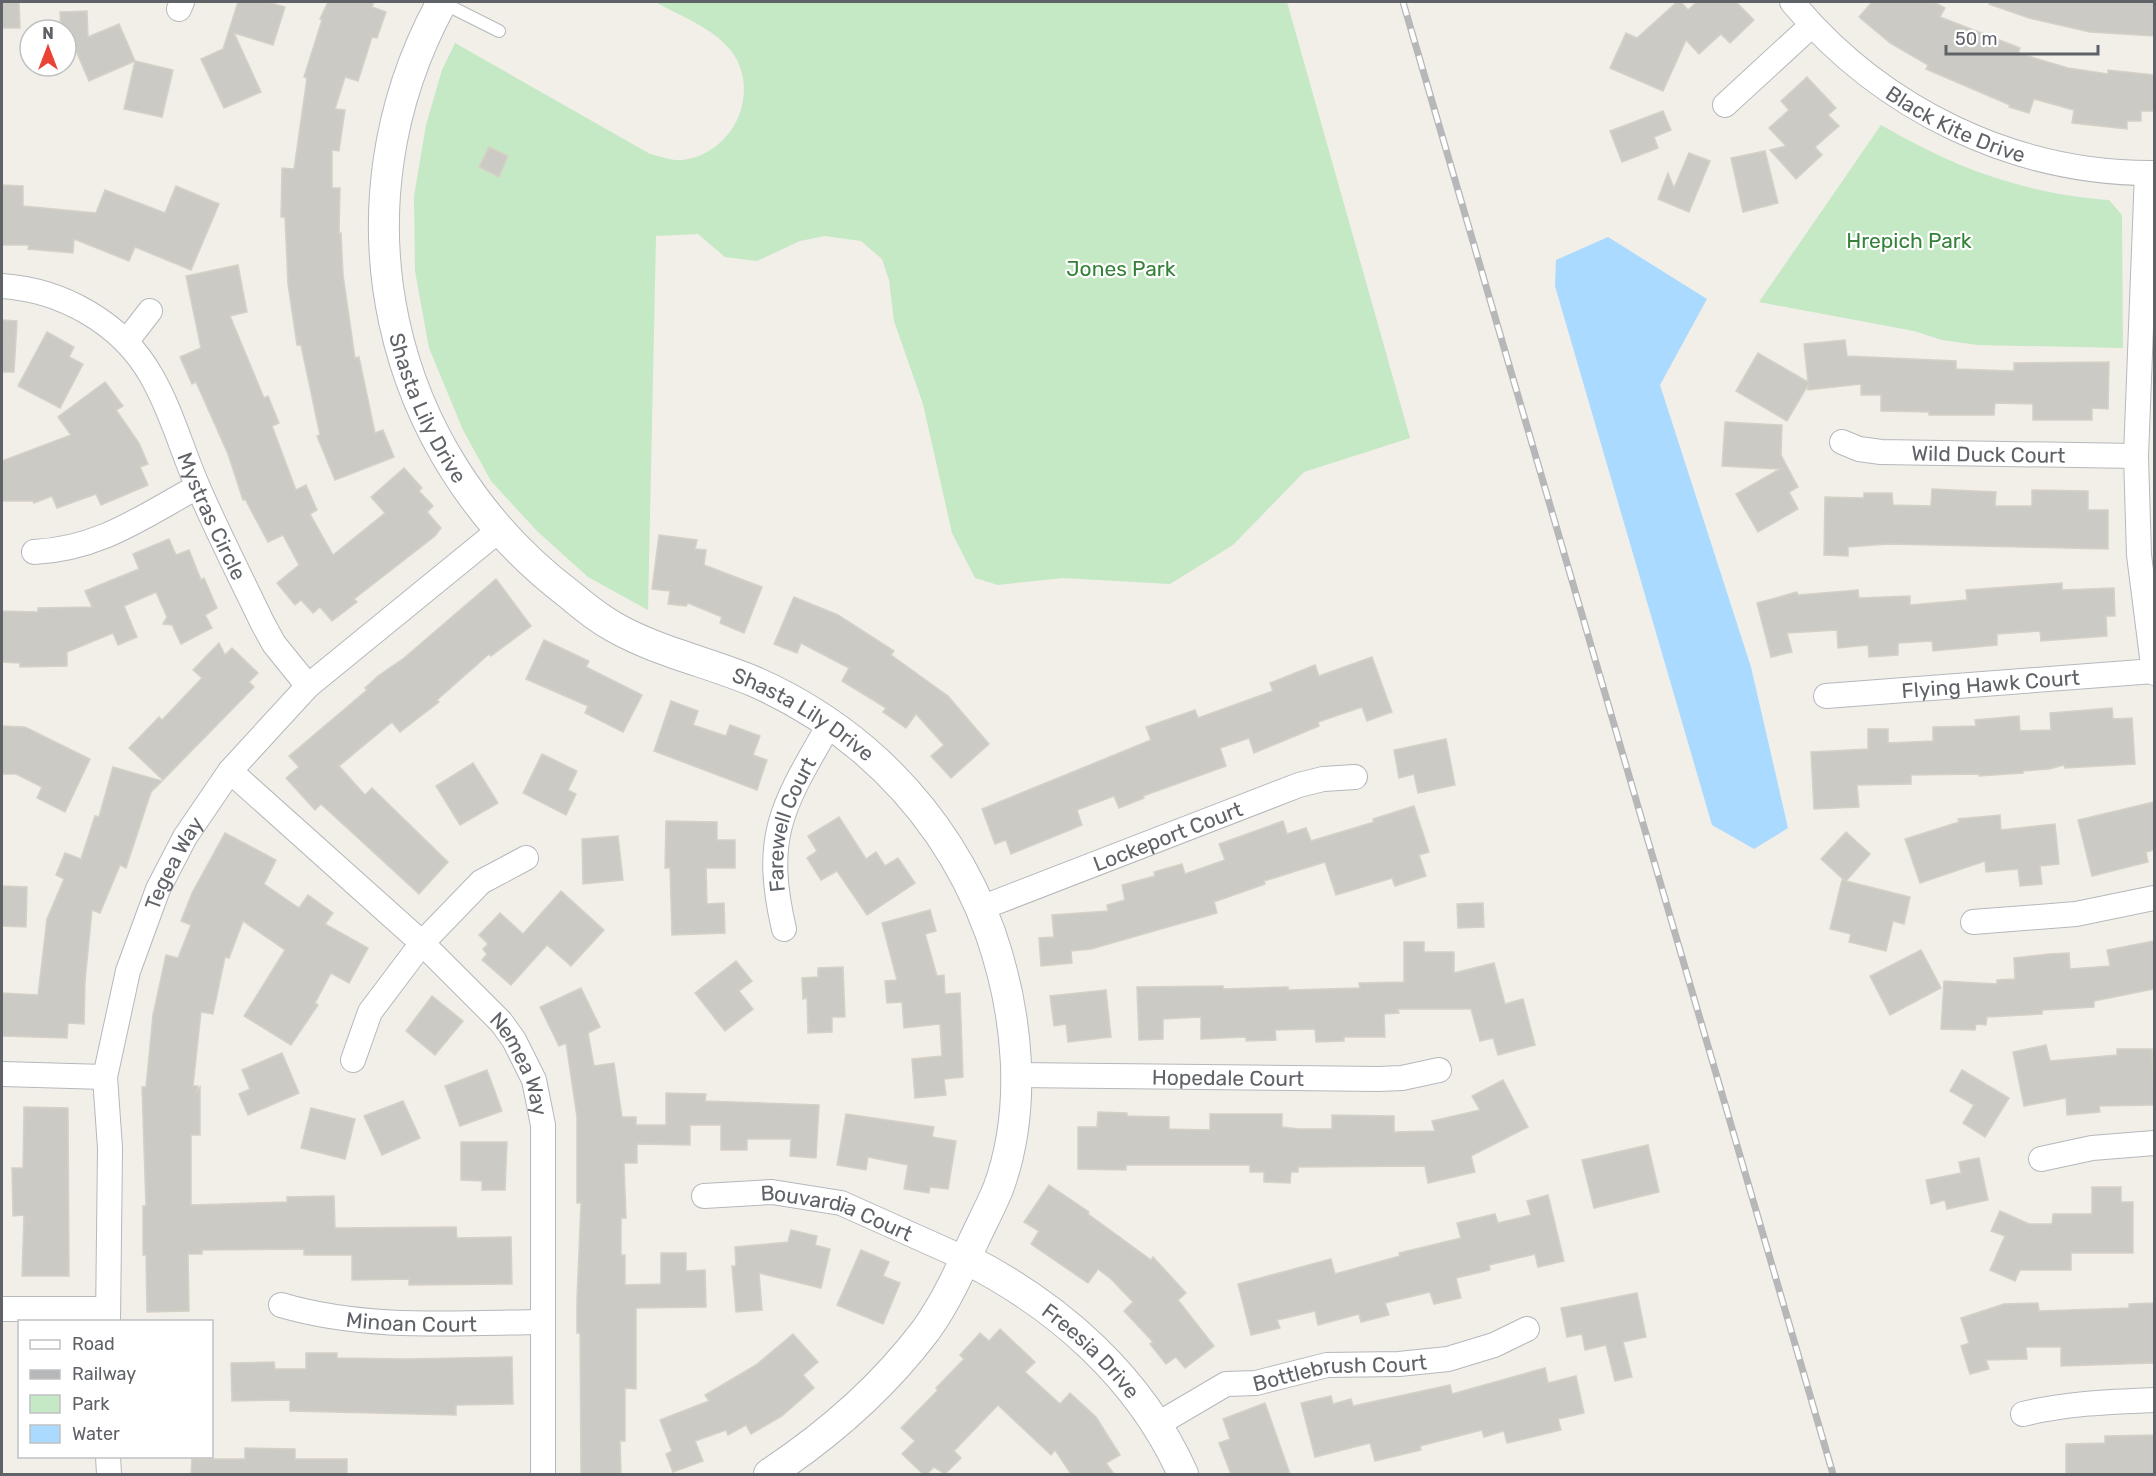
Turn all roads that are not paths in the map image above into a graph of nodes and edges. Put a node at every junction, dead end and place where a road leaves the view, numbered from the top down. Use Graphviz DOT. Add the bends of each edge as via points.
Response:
graph roads {
  1 [pos="442,2"];
  2 [pos="1792,2"];
  3 [pos="1812,25"];
  4 [pos="499,31"];
  5 [pos="1725,105"];
  6 [pos="2151,173"];
  7 [pos="2,286"];
  8 [pos="150,312"];
  9 [pos="126,342"];
  10 [pos="1842,442"];
  11 [pos="2136,456"];
  12 [pos="197,487"];
  13 [pos="498,531"];
  14 [pos="34,552"];
  15 [pos="2154,672"];
  16 [pos="308,686"];
  17 [pos="1826,696"];
  18 [pos="829,725"];
  19 [pos="230,771"];
  20 [pos="1355,777"];
  21 [pos="526,858"];
  22 [pos="2154,898"];
  23 [pos="981,908"];
  24 [pos="1972,922"];
  25 [pos="784,929"];
  26 [pos="422,943"];
  27 [pos="353,1060"];
  28 [pos="1438,1070"];
  29 [pos="2,1074"];
  30 [pos="1016,1075"];
  31 [pos="105,1077"];
  32 [pos="2154,1143"];
  33 [pos="2041,1159"];
  34 [pos="704,1196"];
  35 [pos="966,1259"];
  36 [pos="281,1305"];
  37 [pos="2,1309"];
  38 [pos="108,1315"];
  39 [pos="542,1322"];
  40 [pos="1527,1329"];
  41 [pos="2154,1400"];
  42 [pos="2023,1414"];
  43 [pos="1158,1424"];
  44 [pos="108,1458"];
  45 [pos="109,1474"];
  46 [pos="543,1474"];
  47 [pos="769,1474"];
  48 [pos="1183,1474"];
  1 -- 4 [label="lane"];
  1 -- 13 [label="street, Shasta Lily Drive" via="413,61 393,131 384,203 389,299 415,394 435,438"];
  2 -- 3 [label="street, Black Kite Drive"];
  3 -- 5 [label="street"];
  3 -- 6 [label="street, Black Kite Drive" via="1880,85 1959,131 2034,158 2082,168"];
  6 -- 11 [label="street"];
  7 -- 9 [label="street, Mystras Circle" via="69,302"];
  8 -- 9 [label="street"];
  9 -- 12 [label="street, Mystras Circle" via="161,396"];
  10 -- 11 [label="street, Wild Duck Court" via="1881,452"];
  11 -- 15 [label="street" via="2139,555"];
  12 -- 14 [label="street" via="100,540"];
  12 -- 16 [label="street, Mystras Circle" via="274,644"];
  13 -- 16 [label="street, Tegea Way"];
  13 -- 18 [label="street, Shasta Lily Drive" via="545,576 614,627 657,648 750,680 790,699"];
  15 -- 17 [label="street, Flying Hawk Court"];
  16 -- 19 [label="street, Tegea Way"];
  18 -- 23 [label="street, Shasta Lily Drive" via="876,761 921,809 947,845"];
  18 -- 25 [label="street, Farewell Court" via="795,784 779,826 775,893"];
  19 -- 26 [label="street, Nemea Way"];
  19 -- 31 [label="street, Tegea Way" via="185,837 146,915 128,971"];
  20 -- 23 [label="street, Lockeport Court" via="1323,778 1299,785"];
  21 -- 26 [label="street" via="481,882"];
  22 -- 24 [label="street" via="2076,914"];
  23 -- 30 [label="street, Shasta Lily Drive" via="1005,982"];
  26 -- 27 [label="street" via="370,1012"];
  26 -- 39 [label="street, Nemea Way" via="501,1022 534,1080 543,1125"];
  28 -- 30 [label="street, Hopedale Court" via="1378,1079"];
  29 -- 31 [label="street"];
  30 -- 35 [label="street, Shasta Lily Drive" via="1014,1110 998,1188"];
  31 -- 38 [label="street, Tegea Way" via="110,1148"];
  32 -- 33 [label="street" via="2092,1148"];
  34 -- 35 [label="street, Bouvardia Court" via="772,1192 830,1200 863,1211"];
  35 -- 43 [label="street, Freesia Drive" via="1043,1305 1079,1334 1113,1368"];
  35 -- 47 [label="street, Shasta Lily Drive" via="927,1328 894,1368 831,1429"];
  36 -- 39 [label="street, Minoan Court" via="331,1318 383,1323"];
  37 -- 38 [label="street"];
  39 -- 46 [label="street, Nemea Way"];
  40 -- 43 [label="street, Bottlebrush Court" via="1494,1345 1448,1359 1327,1365 1257,1383 1226,1384"];
  41 -- 42 [label="street" via="2087,1402"];
  43 -- 48 [label="street, Freesia Drive"];
  44 -- 45 [label="street"];
}
